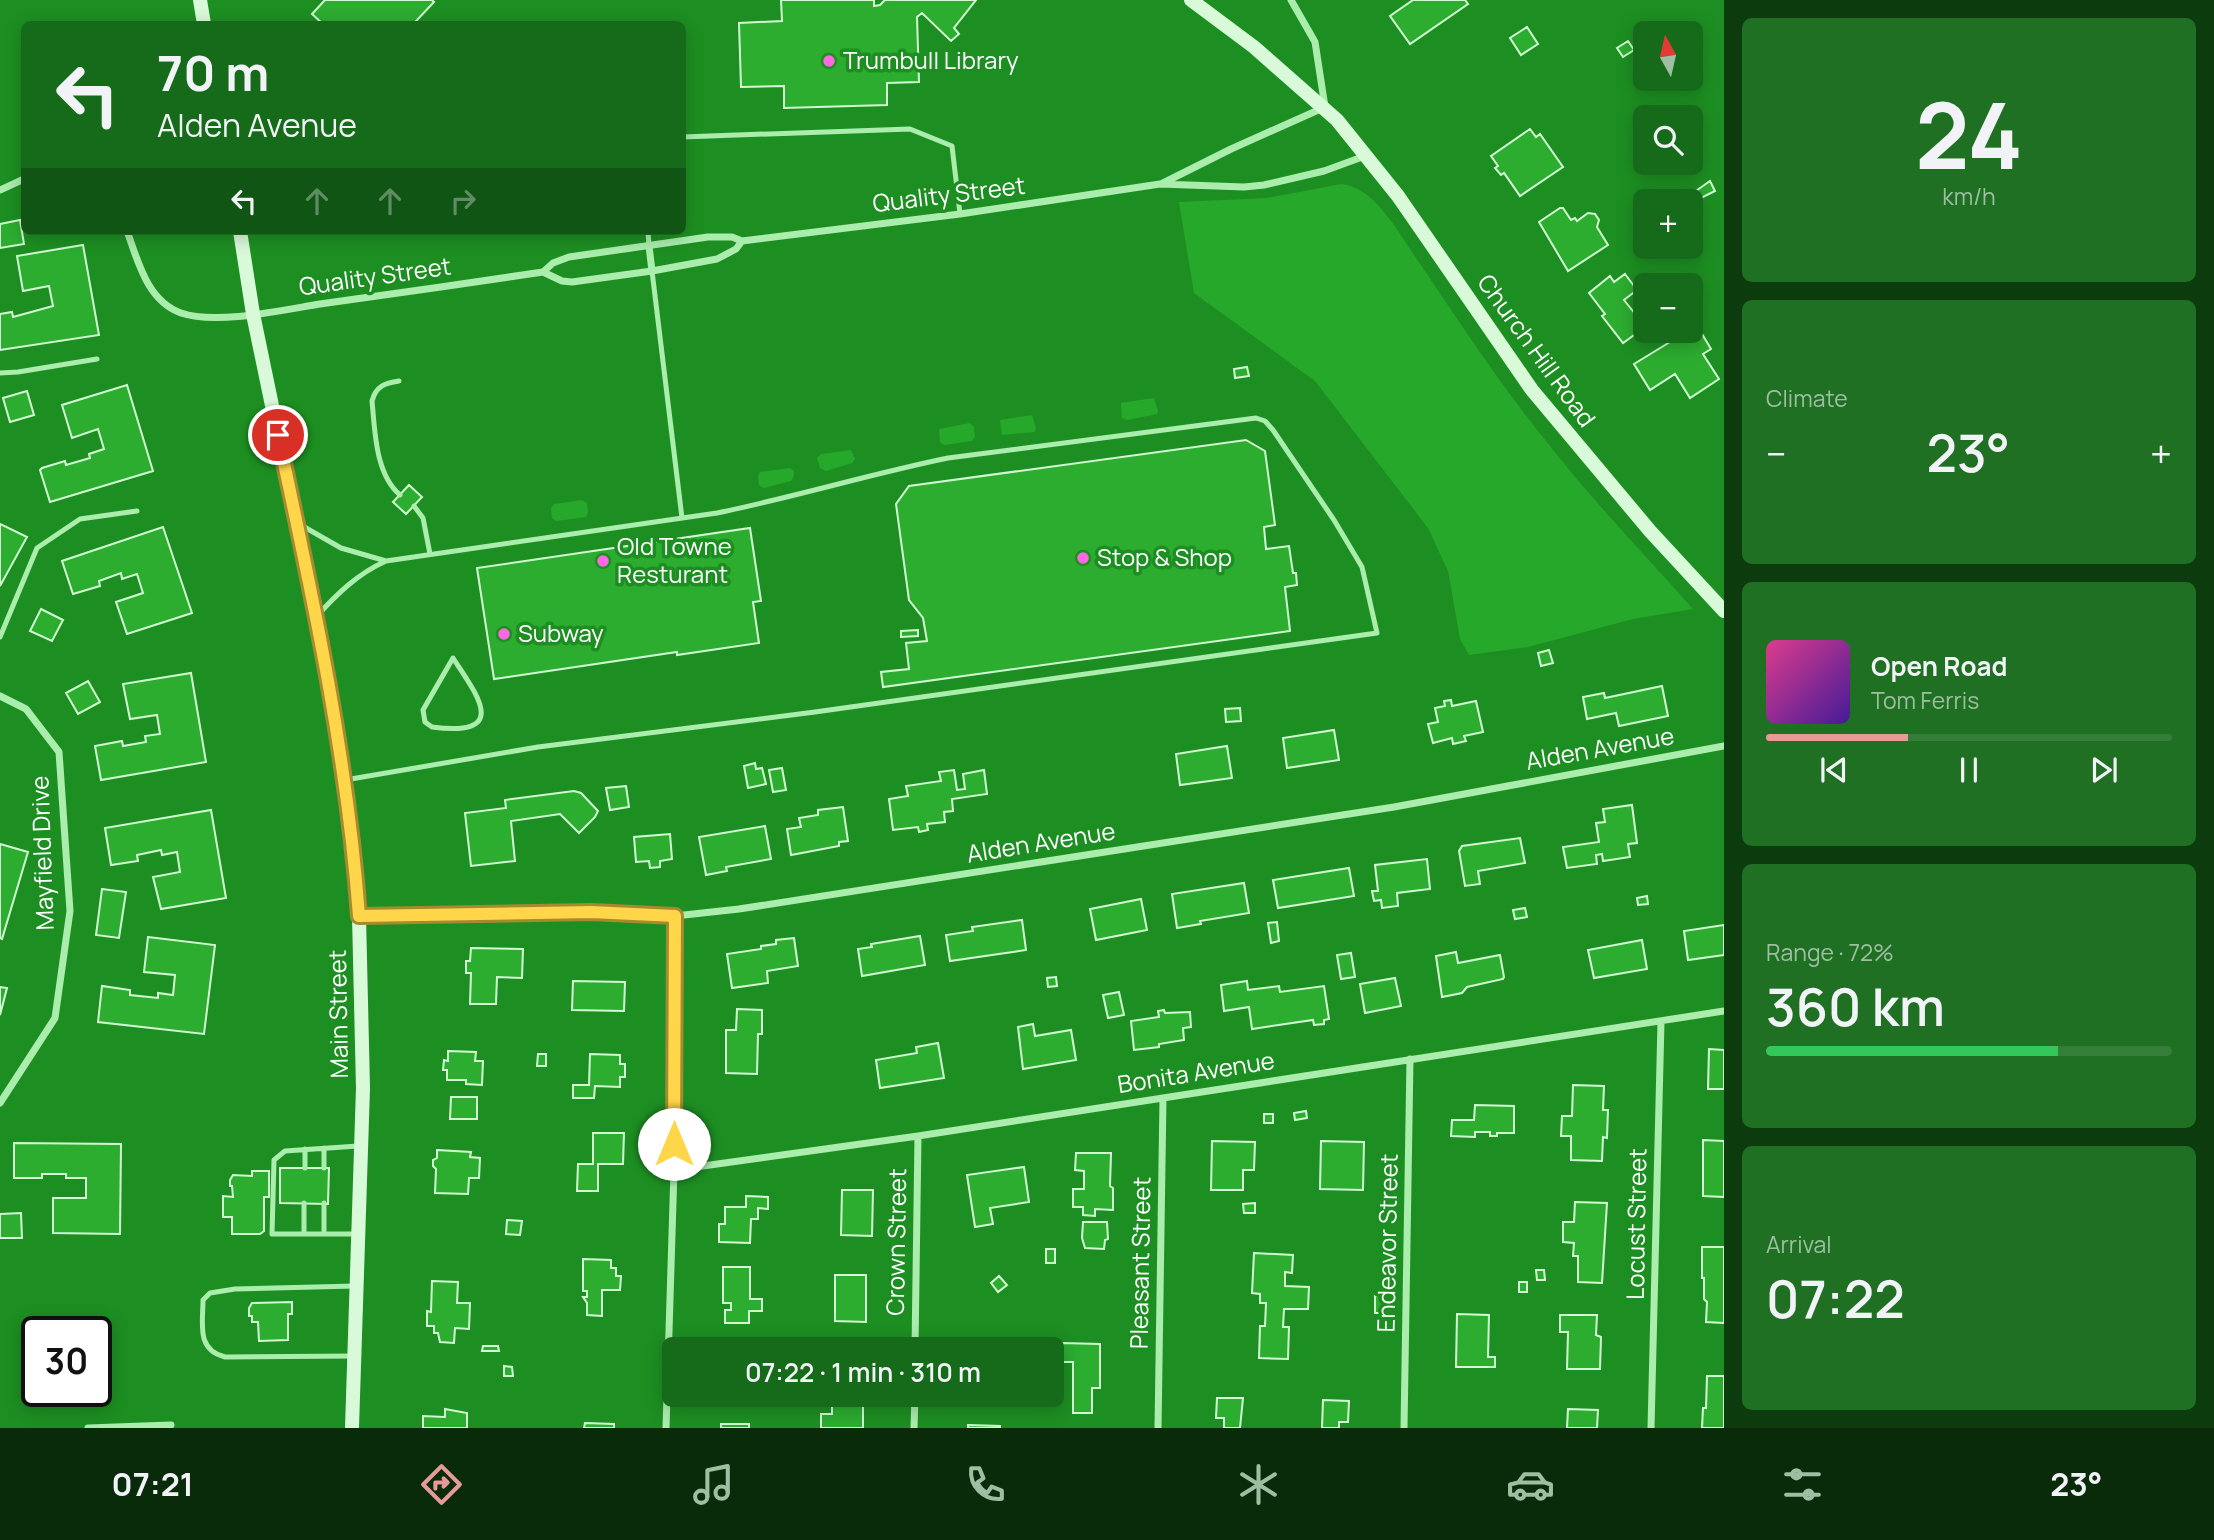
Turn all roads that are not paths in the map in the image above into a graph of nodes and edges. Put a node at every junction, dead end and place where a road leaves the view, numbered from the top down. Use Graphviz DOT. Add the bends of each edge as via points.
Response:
graph roads {
  1 [pos="200,0"];
  2 [pos="1191,0"];
  3 [pos="1291,0"];
  4 [pos="204,21"];
  5 [pos="1325,107"];
  6 [pos="686,136"];
  7 [pos="1366,156"];
  8 [pos="21,180"];
  9 [pos="1160,184"];
  10 [pos="0,190"];
  11 [pos="960,214"];
  12 [pos="129,235"];
  13 [pos="241,235"];
  14 [pos="648,235"];
  15 [pos="742,241"];
  16 [pos="649,246"];
  17 [pos="652,271"];
  18 [pos="543,272"];
  19 [pos="253,313"];
  20 [pos="97,359"];
  21 [pos="0,373"];
  22 [pos="399,381"];
  23 [pos="400,495"];
  24 [pos="414,506"];
  25 [pos="137,511"];
  26 [pos="682,518"];
  27 [pos="297,522"];
  28 [pos="430,554"];
  29 [pos="386,561"];
  30 [pos="1724,611"];
  31 [pos="315,618"];
  32 [pos="0,637"];
  33 [pos="453,658"];
  34 [pos="0,695"];
  35 [pos="1724,746"];
  36 [pos="345,780"];
  37 [pos="359,916"];
  38 [pos="675,916"];
  39 [pos="1724,1011"];
  40 [pos="1661,1021"];
  41 [pos="1410,1059"];
  42 [pos="1163,1098"];
  43 [pos="0,1103"];
  44 [pos="918,1136"];
  45 [pos="361,1146"];
  46 [pos="324,1148"];
  47 [pos="305,1149"];
  48 [pos="305,1168"];
  49 [pos="324,1168"];
  50 [pos="674,1170"];
  51 [pos="304,1203"];
  52 [pos="324,1203"];
  53 [pos="304,1234"];
  54 [pos="324,1234"];
  55 [pos="359,1234"];
  56 [pos="358,1286"];
  57 [pos="915,1337"];
  58 [pos="356,1356"];
  59 [pos="915,1407"];
  60 [pos="171,1425"];
  61 [pos="88,1428"];
  62 [pos="352,1428"];
  63 [pos="666,1428"];
  64 [pos="914,1428"];
  65 [pos="1158,1428"];
  66 [pos="1405,1428"];
  67 [pos="1651,1428"];
  1 -- 4 [label="main road"];
  2 -- 5 [label="main road, Church Hill Road"];
  3 -- 5 [label="street" via="1315,41"];
  5 -- 7 [label="main road, Church Hill Road"];
  5 -- 9 [label="street, Quality Street"];
  6 -- 11 [label="lane" via="910,129 952,146"];
  7 -- 9 [label="street, Quality Street" via="1264,185"];
  7 -- 30 [label="main road, Church Hill Road" via="1398,195 1532,390"];
  8 -- 10 [label="street"];
  9 -- 11 [label="street, Quality Street"];
  11 -- 15 [label="street, Quality Street"];
  12 -- 19 [label="street" via="151,289 180,313 208,317"];
  13 -- 19 [label="main road, Main Street"];
  14 -- 16 [label="lane"];
  15 -- 16 [label="street, Quality Street" via="721,236"];
  15 -- 17 [label="street, Quality Street" via="717,258"];
  16 -- 17 [label="street"];
  16 -- 18 [label="street, Quality Street" via="569,257"];
  17 -- 18 [label="street, Quality Street" via="572,282"];
  17 -- 26 [label="lane"];
  18 -- 19 [label="street, Quality Street"];
  19 -- 27 [label="main road, Main Street"];
  20 -- 21 [label="lane"];
  22 -- 23 [label="lane" via="380,386 372,401 380,461"];
  24 -- 28 [label="lane" via="423,518"];
  25 -- 32 [label="lane" via="80,519 37,548"];
  26 -- 28 [label="lane"];
  26 -- 36 [label="lane" via="771,502 948,458 1256,418 1273,430 1362,567 1377,633 538,747"];
  27 -- 29 [label="lane" via="341,548"];
  27 -- 31 [label="main road, Main Street"];
  28 -- 29 [label="lane"];
  29 -- 31 [label="lane" via="340,590"];
  31 -- 36 [label="main road, Main Street"];
  33 -- 33 [label="lane" via="423,710 425,722 432,727 469,726 481,717 481,702"];
  34 -- 43 [label="street, Mayfield Drive" via="26,709 59,752 70,911 55,1018"];
  35 -- 38 [label="street, Alden Avenue" via="1394,807"];
  36 -- 37 [label="main road, Main Street"];
  37 -- 38 [label="street, Alden Avenue" via="591,912"];
  37 -- 45 [label="main road, Main Street"];
  38 -- 50 [label="street"];
  39 -- 40 [label="street, Bonita Avenue"];
  40 -- 41 [label="street, Bonita Avenue"];
  40 -- 67 [label="street, Locust Street"];
  41 -- 42 [label="street, Bonita Avenue"];
  41 -- 66 [label="street, Endeavor Street"];
  42 -- 44 [label="street, Bonita Avenue"];
  42 -- 65 [label="street, Pleasant Street"];
  44 -- 50 [label="street, Bonita Avenue"];
  44 -- 57 [label="street, Crown Street"];
  45 -- 46 [label="lane"];
  45 -- 55 [label="main road, Main Street"];
  46 -- 47 [label="lane"];
  46 -- 49 [label="lane"];
  47 -- 48 [label="lane"];
  47 -- 53 [label="lane" via="285,1151 274,1160 272,1234"];
  50 -- 63 [label="street"];
  51 -- 53 [label="lane"];
  52 -- 54 [label="lane"];
  53 -- 54 [label="lane"];
  54 -- 55 [label="lane"];
  55 -- 56 [label="main road, Main Street"];
  56 -- 58 [label="main road, Main Street"];
  56 -- 58 [label="lane" via="235,1289 210,1293 203,1300 203,1335 213,1354"];
  58 -- 62 [label="main road, Main Street"];
  59 -- 64 [label="street"];
  60 -- 61 [label="street"];
}
